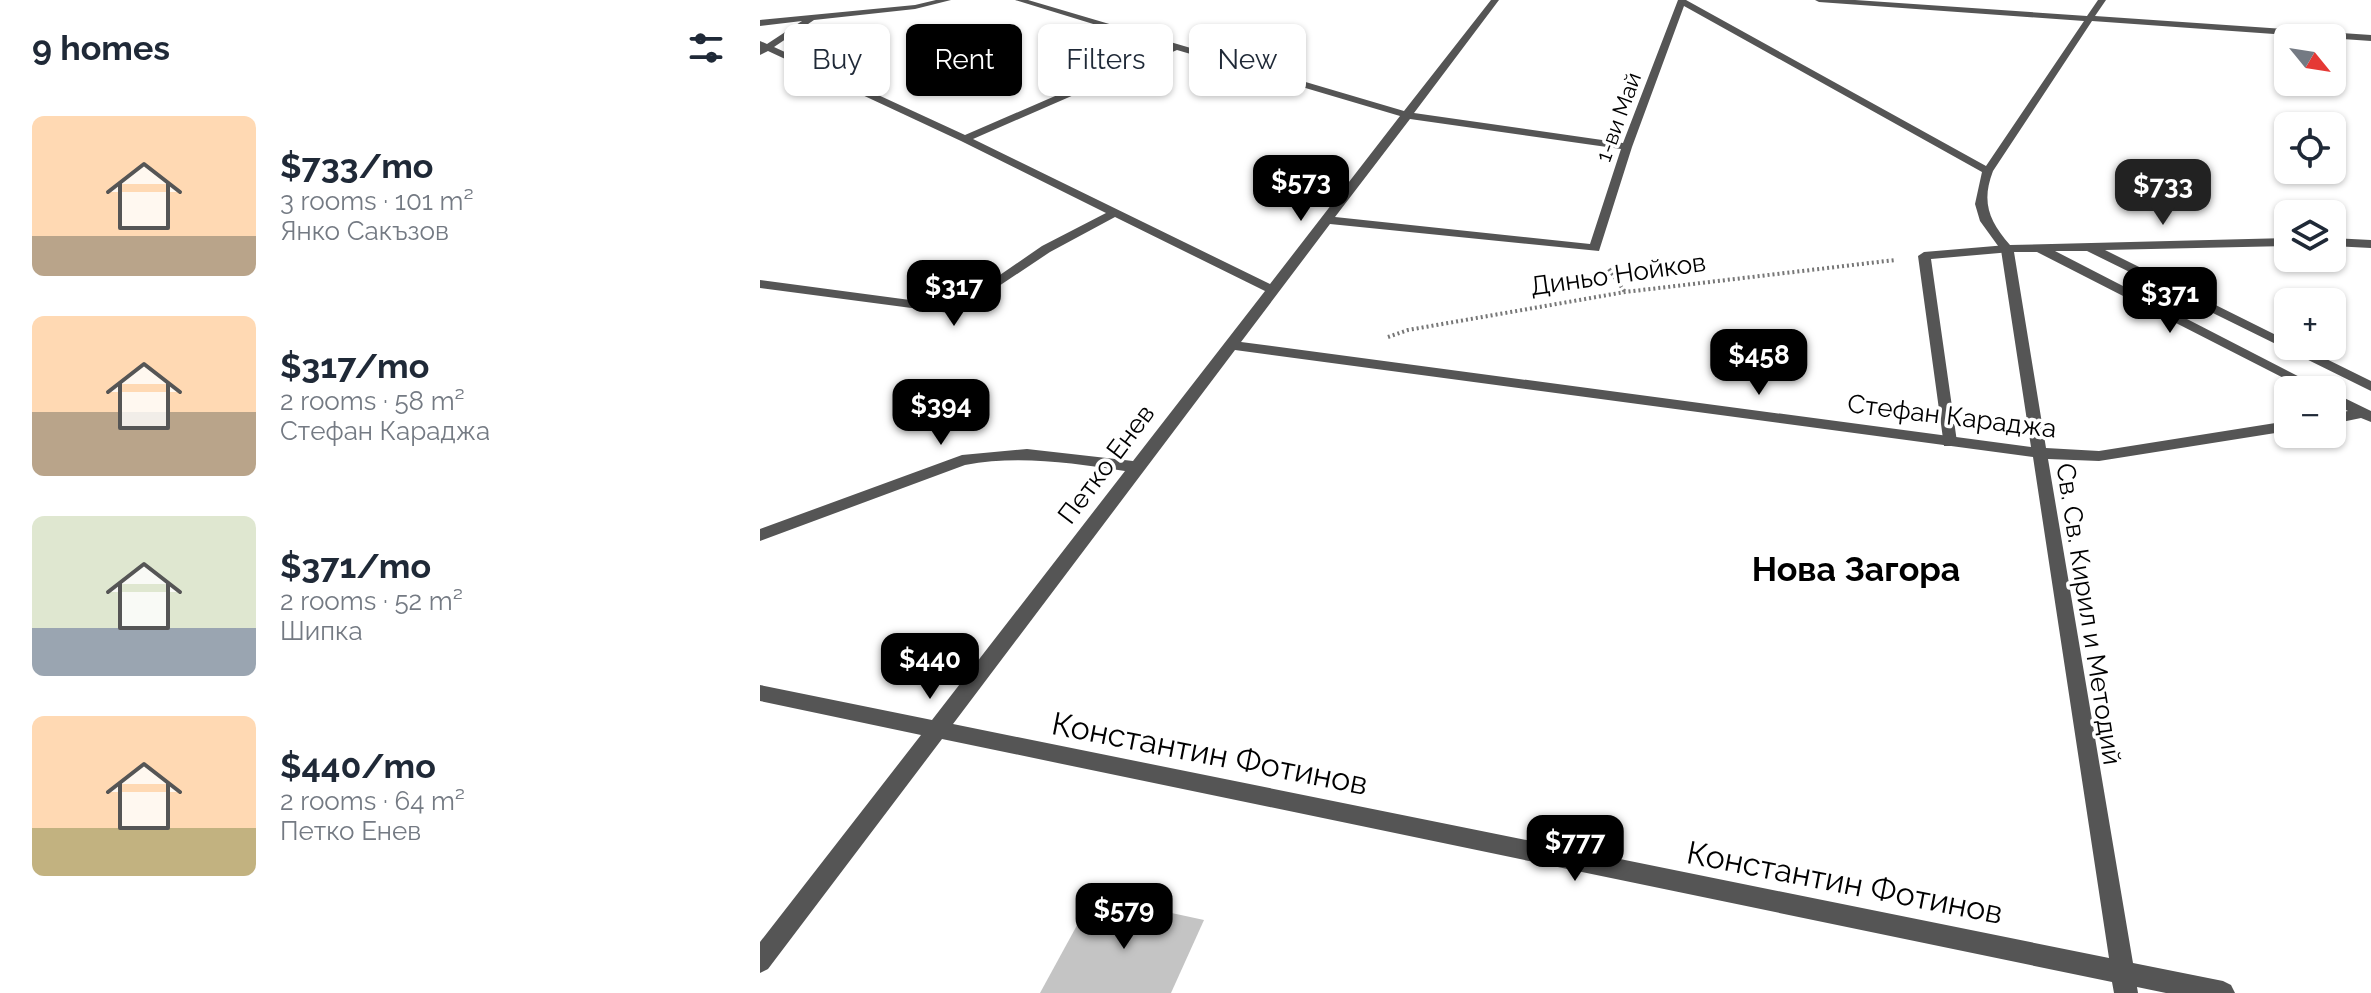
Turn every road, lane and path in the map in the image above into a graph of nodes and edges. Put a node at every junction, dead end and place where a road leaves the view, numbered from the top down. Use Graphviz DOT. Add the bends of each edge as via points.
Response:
graph roads {
  1 [pos="947,0"];
  2 [pos="1019,0"];
  3 [pos="1495,0"];
  4 [pos="1819,0"];
  5 [pos="2102,0"];
  6 [pos="1682,1"];
  7 [pos="815,17"];
  8 [pos="2089,18"];
  9 [pos="760,23"];
  10 [pos="2371,38"];
  11 [pos="1178,46"];
  12 [pos="762,48"];
  13 [pos="1406,115"];
  14 [pos="965,139"];
  15 [pos="1627,147"];
  16 [pos="1988,171"];
  17 [pos="1116,212"];
  18 [pos="1326,220"];
  19 [pos="2371,230"];
  20 [pos="2346,241"];
  21 [pos="2354,241"];
  22 [pos="2274,242"];
  23 [pos="2371,244"];
  24 [pos="2086,246"];
  25 [pos="2039,248"];
  26 [pos="2007,249"];
  27 [pos="1924,256"];
  28 [pos="760,284"];
  29 [pos="1272,290"];
  30 [pos="1380,339"];
  31 [pos="2274,339"];
  32 [pos="1230,345"];
  33 [pos="2316,360"];
  34 [pos="2290,376"];
  35 [pos="2371,387"];
  36 [pos="2346,404"];
  37 [pos="2367,415"];
  38 [pos="2346,417"];
  39 [pos="2274,428"];
  40 [pos="1949,442"];
  41 [pos="2039,453"];
  42 [pos="1135,467"];
  43 [pos="760,535"];
  44 [pos="760,693"];
  45 [pos="936,730"];
  46 [pos="760,961"];
  47 [pos="2124,982"];
  48 [pos="2223,993"];
  1 -- 7 [label="street"];
  2 -- 11 [label="street"];
  3 -- 13 [label="street, Петко Енев"];
  4 -- 8 [label="street"];
  5 -- 8 [label="street, Св. Св. Кирил и Методий"];
  6 -- 15 [label="street, 1-ви Май"];
  6 -- 16 [label="street"];
  7 -- 9 [label="street"];
  7 -- 12 [label="street"];
  8 -- 10 [label="street"];
  8 -- 16 [label="street, Св. Св. Кирил и Методий"];
  11 -- 13 [label="street"];
  11 -- 14 [label="street"];
  12 -- 14 [label="street"];
  13 -- 15 [label="street"];
  13 -- 18 [label="street, Петко Енев"];
  14 -- 17 [label="street"];
  15 -- 18 [label="street, 1-ви Май" via="1595,248"];
  16 -- 26 [label="street, Св. Св. Кирил и Методий" via="1980,187 1980,207 1988,228"];
  17 -- 28 [label="street" via="1046,249 957,310"];
  17 -- 29 [label="street"];
  18 -- 29 [label="street, Петко Енев"];
  19 -- 21 [label="street"];
  20 -- 21 [label="street"];
  21 -- 23 [label="street"];
  22 -- 24 [label="street"];
  24 -- 25 [label="street"];
  24 -- 31 [label="street"];
  25 -- 26 [label="street"];
  25 -- 34 [label="street"];
  26 -- 27 [label="street"];
  26 -- 41 [label="street, Св. Св. Кирил и Методий"];
  27 -- 30 [label="path, Диньо Нойков" via="1625,292"];
  27 -- 40 [label="street"];
  29 -- 32 [label="street, Петко Енев"];
  32 -- 40 [label="street, Стефан Караджа"];
  32 -- 42 [label="street, Петко Енев"];
  33 -- 35 [label="street"];
  36 -- 37 [label="street"];
  37 -- 38 [label="street"];
  39 -- 41 [label="street, Стефан Караджа" via="2099,456"];
  40 -- 41 [label="street, Стефан Караджа"];
  41 -- 47 [label="street, Св. Св. Кирил и Методий"];
  42 -- 43 [label="street" via="995,453 962,460"];
  42 -- 45 [label="street, Петко Енев"];
  44 -- 45 [label="street, Константин Фотинов"];
  45 -- 46 [label="street, Петко Енев"];
  45 -- 47 [label="street, Константин Фотинов"];
  47 -- 48 [label="street, Константин Фотинов"];
}
